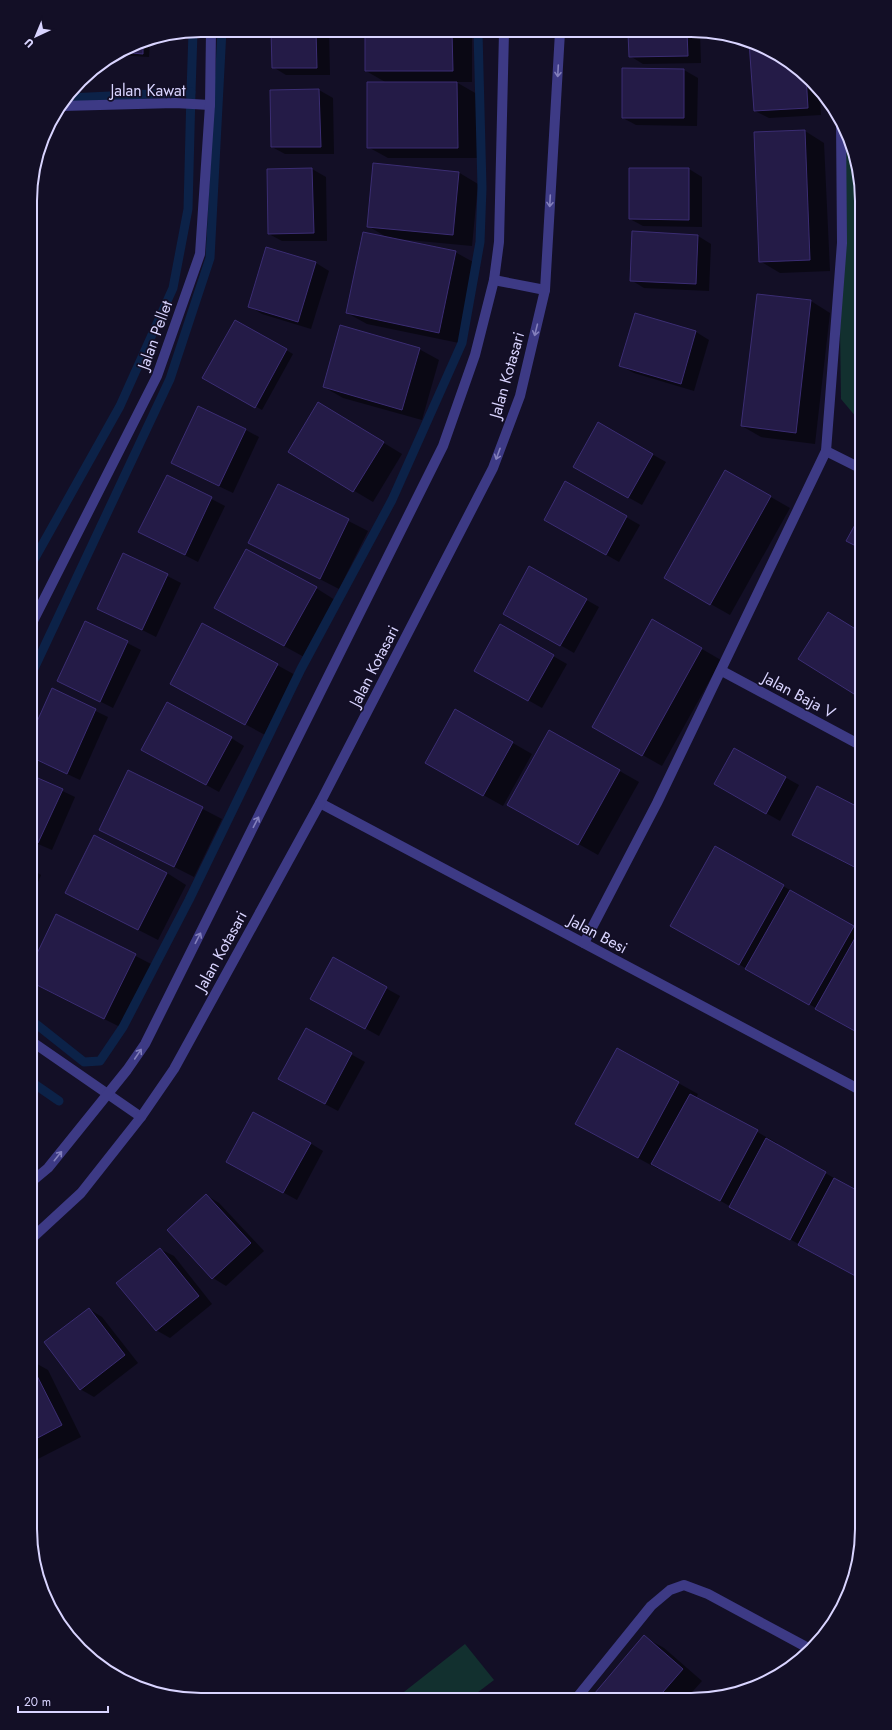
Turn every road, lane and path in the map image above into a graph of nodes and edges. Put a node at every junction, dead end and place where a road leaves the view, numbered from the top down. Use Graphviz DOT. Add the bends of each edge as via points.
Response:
graph roads {
  1 [pos="211,37"];
  2 [pos="504,37"];
  3 [pos="560,37"];
  4 [pos="210,105"];
  5 [pos="68,106"];
  6 [pos="841,134"];
  7 [pos="494,280"];
  8 [pos="545,290"];
  9 [pos="826,451"];
  10 [pos="855,466"];
  11 [pos="37,612"];
  12 [pos="722,671"];
  13 [pos="855,742"];
  14 [pos="320,804"];
  15 [pos="584,943"];
  16 [pos="37,1046"];
  17 [pos="855,1087"];
  18 [pos="107,1094"];
  19 [pos="141,1117"];
  20 [pos="37,1177"];
  21 [pos="37,1234"];
  22 [pos="805,1646"];
  23 [pos="581,1693"];
  1 -- 4 [label="street, Jalan Pellet"];
  2 -- 7 [label="street, Jalan Kotasari" via="499,242"];
  3 -- 8 [label="street, Jalan Kotasari, one-way"];
  4 -- 5 [label="street, Jalan Kawat"];
  4 -- 11 [label="street, Jalan Pellet" via="200,254 158,376"];
  6 -- 9 [label="street" via="842,243"];
  7 -- 8 [label="street"];
  18 -- 7 [label="street, Jalan Kotasari, one-way" via="144,1044 443,446 475,355"];
  8 -- 14 [label="street, Jalan Kotasari, one-way" via="520,396 493,468"];
  9 -- 10 [label="street"];
  9 -- 12 [label="street"];
  12 -- 13 [label="street, Jalan Baja V"];
  12 -- 15 [label="street"];
  14 -- 15 [label="street, Jalan Besi"];
  14 -- 19 [label="street, Jalan Kotasari" via="174,1068"];
  15 -- 17 [label="street, Jalan Besi"];
  16 -- 18 [label="street"];
  18 -- 19 [label="street"];
  20 -- 18 [label="street, Jalan Kotasari, one-way" via="48,1168"];
  19 -- 21 [label="street, Jalan Kotasari" via="81,1193"];
  22 -- 23 [label="street" via="708,1594 684,1585 670,1590 651,1606"];
}
